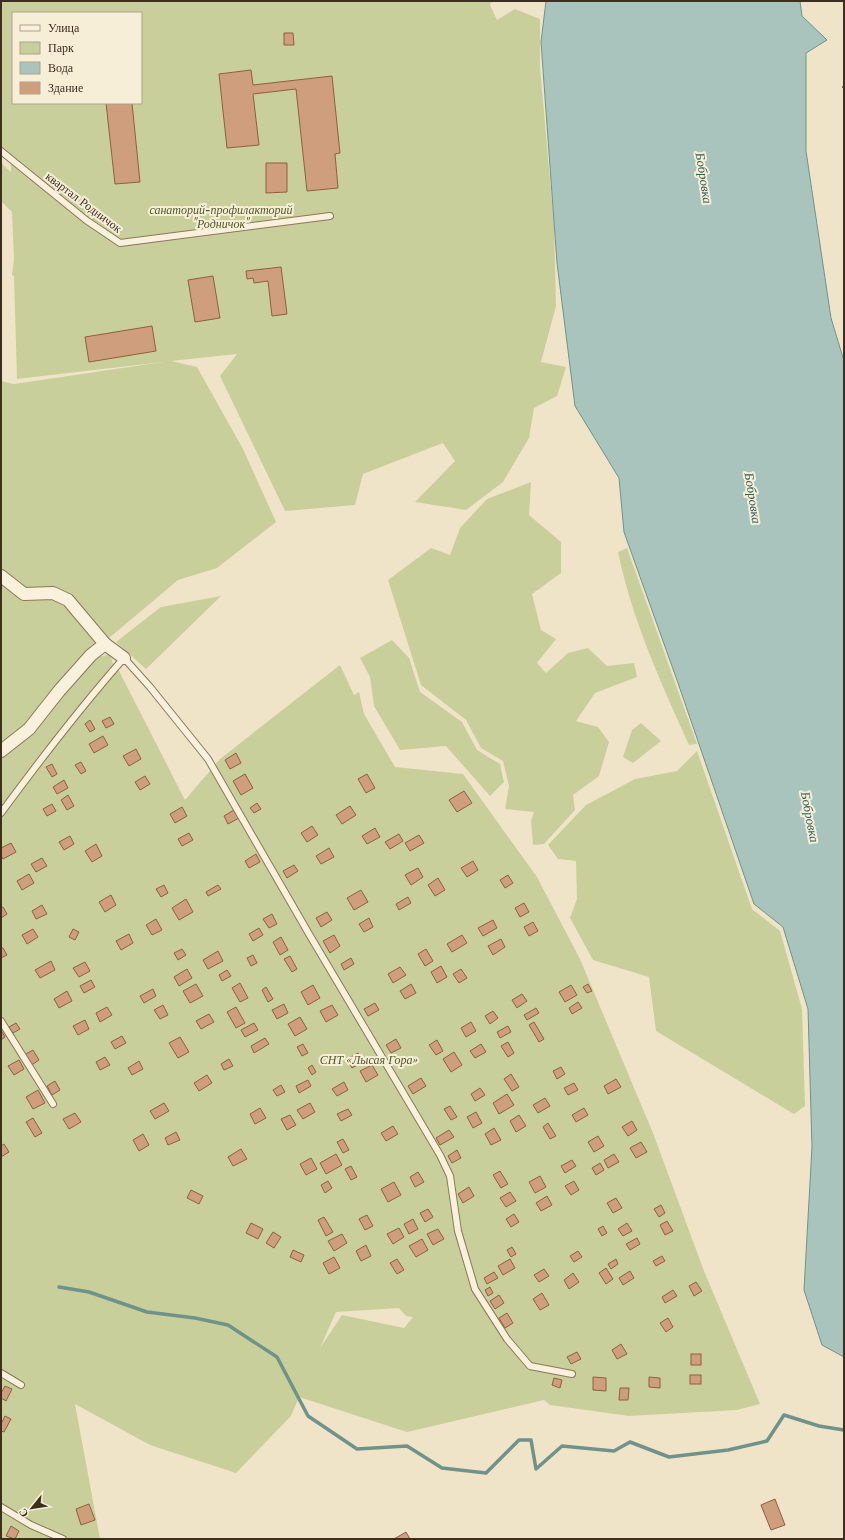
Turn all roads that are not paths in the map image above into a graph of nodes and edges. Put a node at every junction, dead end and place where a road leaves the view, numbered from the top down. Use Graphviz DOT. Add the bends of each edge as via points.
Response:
graph roads {
  1 [pos="1,151"];
  2 [pos="330,216"];
  3 [pos="1,576"];
  4 [pos="105,644"];
  5 [pos="124,658"];
  6 [pos="1,751"];
  7 [pos="1,813"];
  8 [pos="1,1021"];
  9 [pos="53,1104"];
  10 [pos="1,1373"];
  11 [pos="572,1374"];
  12 [pos="21,1384"];
  13 [pos="1,1507"];
  14 [pos="63,1539"];
  1 -- 2 [label="lane, квартал Родничок" via="86,220 120,243"];
  3 -- 4 [label="street" via="24,594 53,593 68,600"];
  4 -- 5 [label="street"];
  4 -- 6 [label="street" via="91,655 28,729"];
  5 -- 7 [label="lane" via="88,699"];
  5 -- 11 [label="lane" via="208,759 440,1155 450,1176 458,1231 479,1295 507,1339 530,1366"];
  8 -- 9 [label="lane"];
  10 -- 12 [label="lane"];
  13 -- 14 [label="lane"];
}
